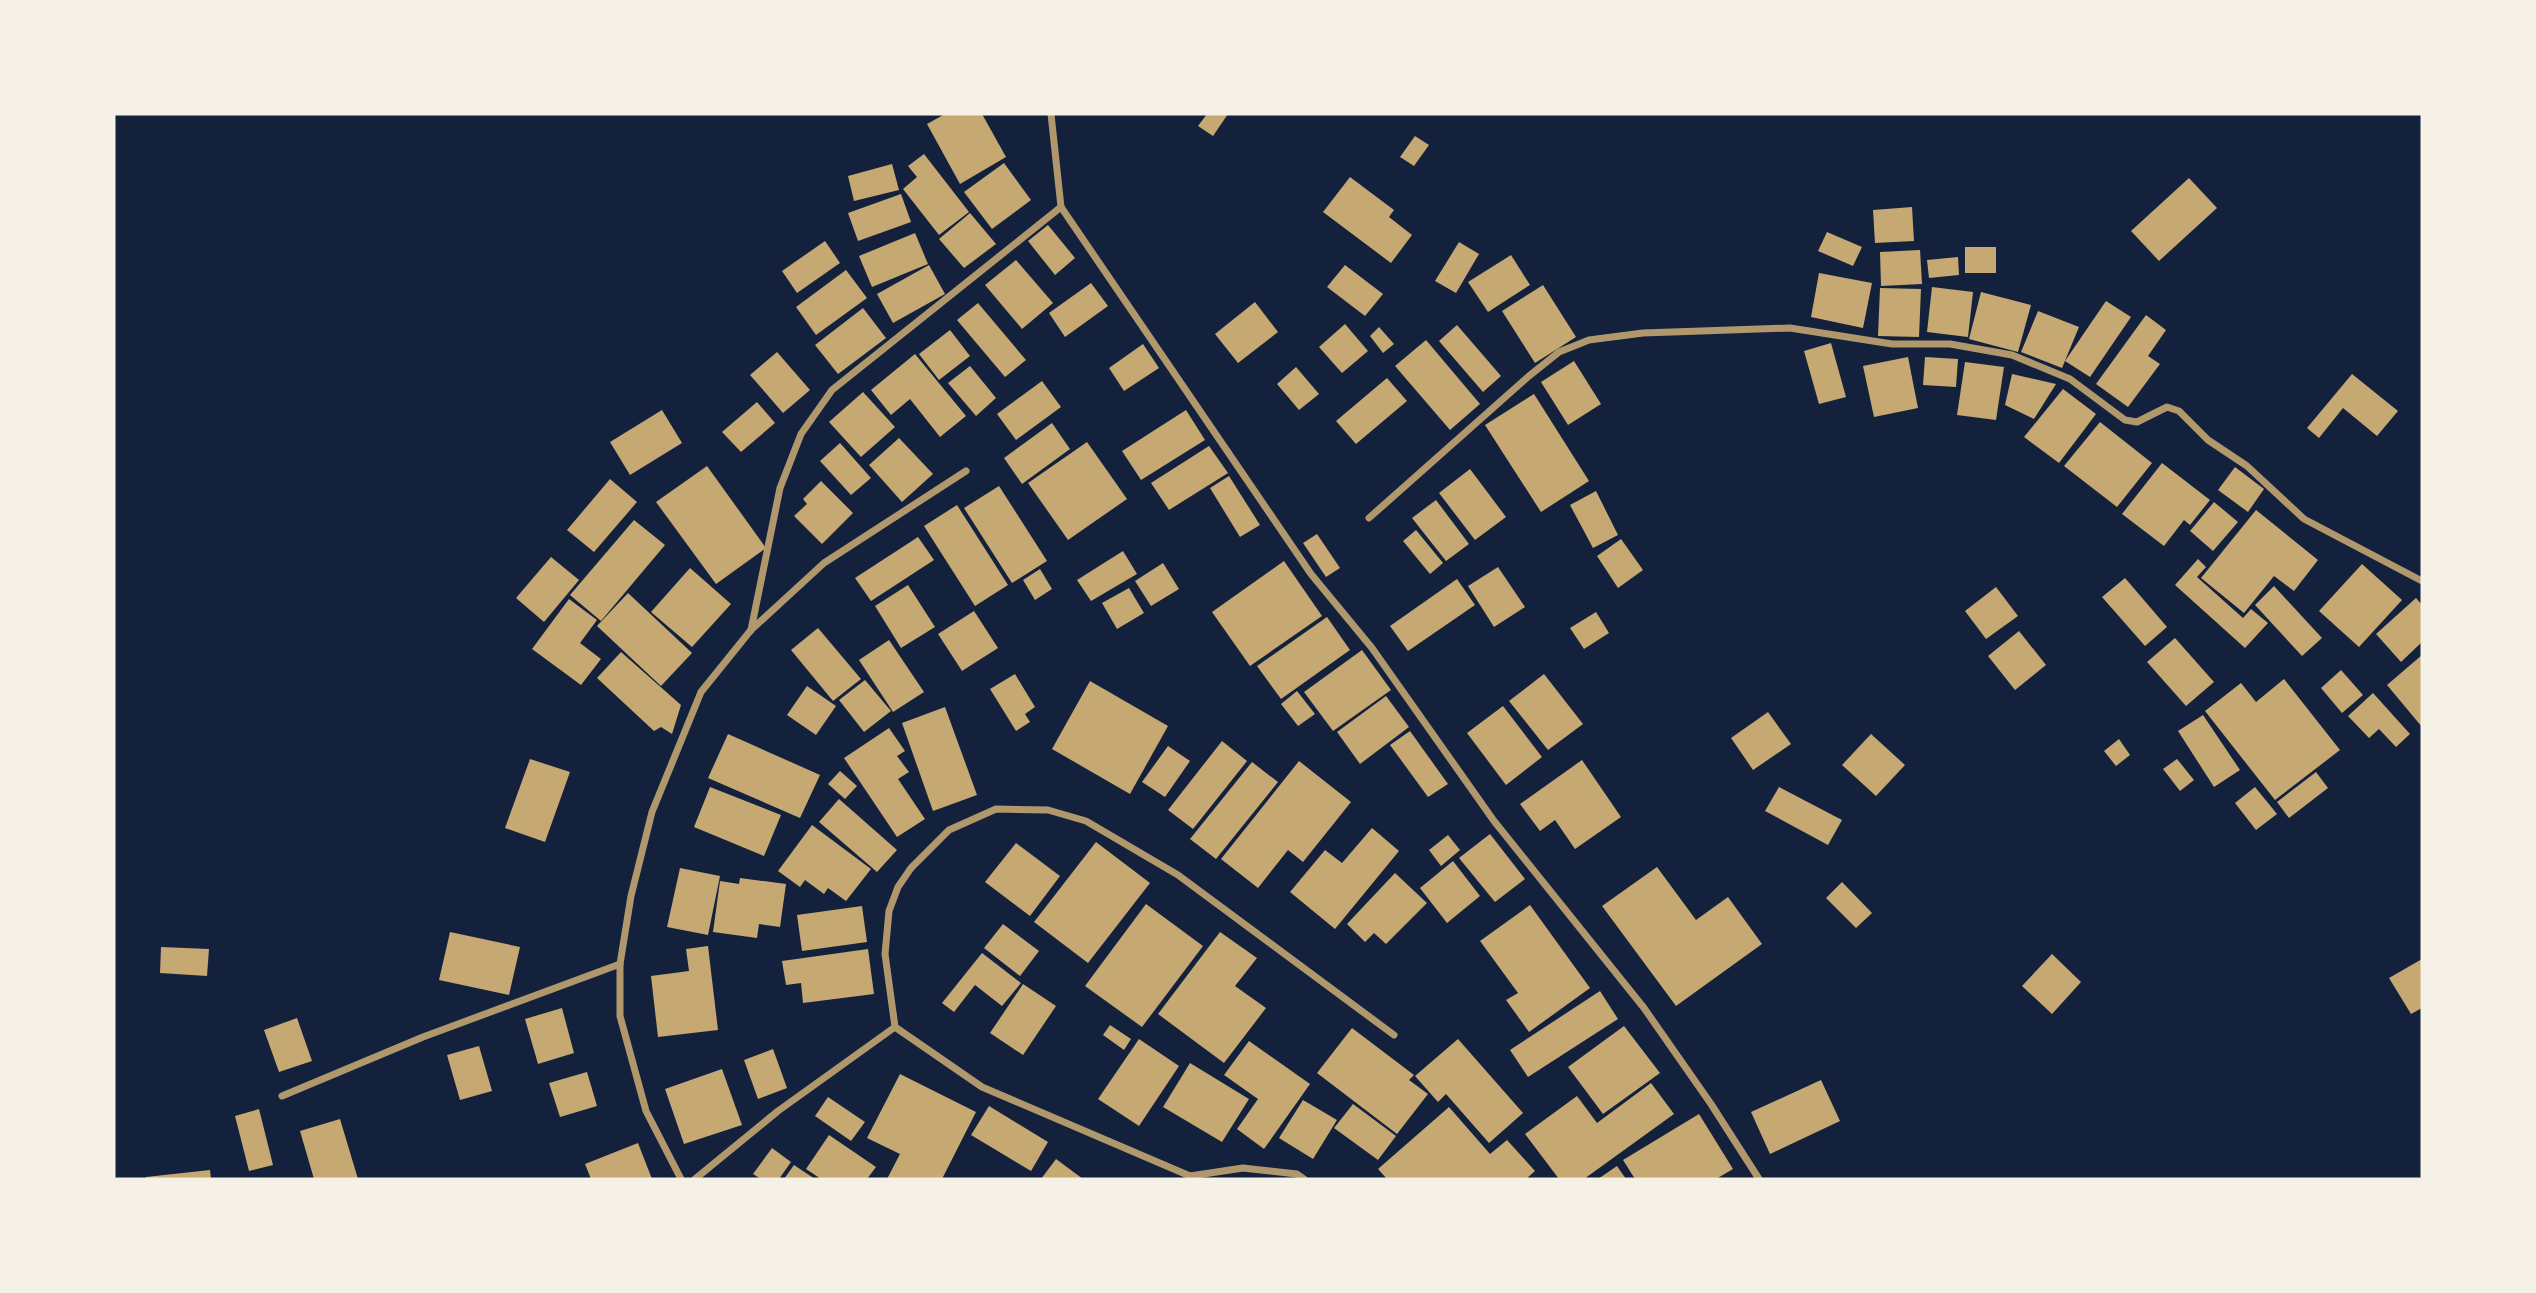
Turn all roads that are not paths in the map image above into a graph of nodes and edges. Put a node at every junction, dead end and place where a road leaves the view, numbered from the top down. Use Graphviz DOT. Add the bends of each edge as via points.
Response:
graph roads {
  1 [pos="1051,114"];
  2 [pos="1061,207"];
  3 [pos="966,471"];
  4 [pos="1369,518"];
  5 [pos="2422,581"];
  6 [pos="751,630"];
  7 [pos="620,964"];
  8 [pos="895,1027"];
  9 [pos="1394,1035"];
  10 [pos="282,1096"];
  11 [pos="1190,1178"];
  12 [pos="681,1179"];
  13 [pos="695,1179"];
  14 [pos="1304,1179"];
  15 [pos="1759,1179"];
  1 -- 2 [label="street"];
  2 -- 6 [label="street" via="832,390 801,434 780,488"];
  2 -- 15 [label="street" via="1311,575 1372,648 1494,821 1644,1008"];
  3 -- 6 [label="street" via="824,563"];
  4 -- 5 [label="street" via="1559,352 1589,340 1643,332 1790,328 1892,344 1950,344 2012,355 2070,379 2125,420 2137,422 2166,407 2179,411 2304,519"];
  6 -- 7 [label="street" via="701,692 652,813"];
  7 -- 10 [label="street" via="423,1037"];
  7 -- 12 [label="street" via="620,1016 633,1070 646,1111"];
  8 -- 9 [label="street" via="884,954 889,911 898,887 949,830 996,809 1048,810 1086,821 1178,875"];
  8 -- 11 [label="street" via="982,1087"];
  8 -- 13 [label="street" via="778,1111"];
  11 -- 14 [label="street" via="1243,1168 1297,1174"];
}
